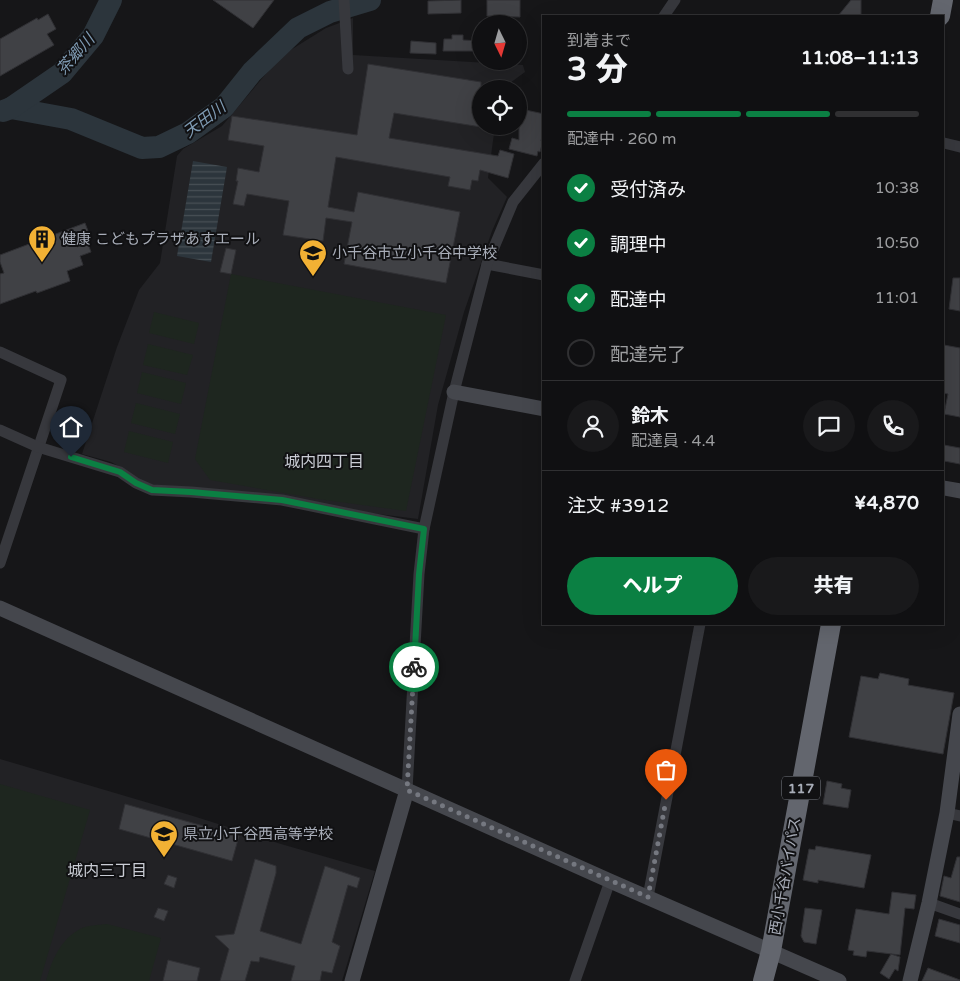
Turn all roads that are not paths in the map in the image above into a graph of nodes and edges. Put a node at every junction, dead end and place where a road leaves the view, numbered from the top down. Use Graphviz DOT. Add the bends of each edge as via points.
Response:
graph roads {
  1 [pos="344,0"];
  2 [pos="943,0"];
  3 [pos="940,15"];
  4 [pos="348,69"];
  5 [pos="944,144"];
  6 [pos="960,147"];
  7 [pos="542,166"];
  8 [pos="487,264"];
  9 [pos="542,275"];
  10 [pos="0,352"];
  11 [pos="454,392"];
  12 [pos="542,409"];
  13 [pos="0,430"];
  14 [pos="38,447"];
  15 [pos="944,488"];
  16 [pos="960,491"];
  17 [pos="424,529"];
  18 [pos="0,563"];
  19 [pos="0,608"];
  20 [pos="700,625"];
  21 [pos="831,625"];
  22 [pos="960,714"];
  23 [pos="407,790"];
  24 [pos="954,815"];
  25 [pos="610,881"];
  26 [pos="648,897"];
  27 [pos="929,903"];
  28 [pos="960,914"];
  29 [pos="771,951"];
  30 [pos="352,981"];
  31 [pos="575,981"];
  32 [pos="763,981"];
  33 [pos="839,981"];
  34 [pos="910,981"];
  1 -- 4 [label="street"];
  2 -- 3 [label="highway"];
  5 -- 6 [label="street"];
  7 -- 8 [label="street" via="513,202"];
  8 -- 9 [label="street"];
  8 -- 11 [label="street"];
  10 -- 14 [label="street" via="61,380"];
  11 -- 12 [label="street"];
  11 -- 17 [label="street"];
  13 -- 14 [label="street"];
  14 -- 17 [label="street" via="120,472 152,490 282,500"];
  14 -- 18 [label="street"];
  15 -- 16 [label="street"];
  17 -- 23 [label="street"];
  19 -- 23 [label="street"];
  20 -- 26 [label="street"];
  21 -- 29 [label="highway, 西小千谷バイパス / 117"];
  22 -- 24 [label="street"];
  23 -- 25 [label="street"];
  23 -- 30 [label="street"];
  24 -- 27 [label="street"];
  25 -- 26 [label="street"];
  25 -- 31 [label="street"];
  26 -- 29 [label="street"];
  27 -- 28 [label="street"];
  27 -- 34 [label="street"];
  29 -- 32 [label="highway, 117"];
  29 -- 33 [label="street"];
}
